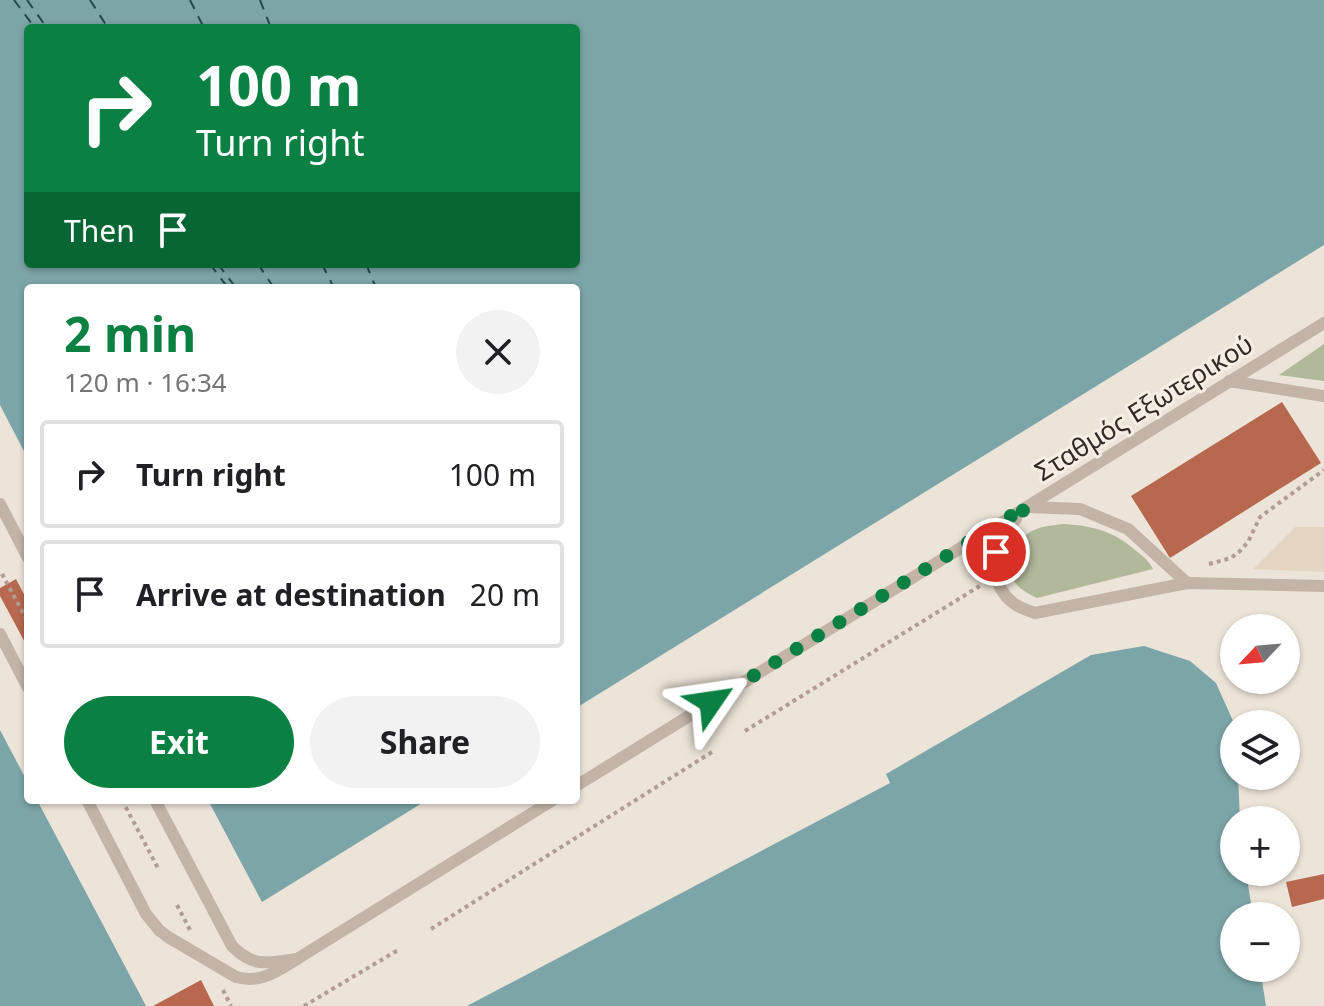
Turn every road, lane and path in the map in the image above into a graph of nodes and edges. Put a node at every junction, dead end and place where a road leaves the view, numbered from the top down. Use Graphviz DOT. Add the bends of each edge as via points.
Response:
graph roads {
  1 [pos="1324,323"];
  2 [pos="1229,381"];
  3 [pos="1324,396"];
  4 [pos="0,504"];
  5 [pos="1027,506"];
  6 [pos="24,550"];
  7 [pos="2,574"];
  8 [pos="1187,583"];
  9 [pos="1324,586"];
  10 [pos="24,615"];
  11 [pos="0,634"];
  12 [pos="24,680"];
  13 [pos="712,752"];
  14 [pos="580,779"];
  15 [pos="89,804"];
  16 [pos="124,804"];
  17 [pos="157,804"];
  18 [pos="547,804"];
  19 [pos="159,870"];
  20 [pos="431,929"];
  21 [pos="398,950"];
  22 [pos="297,959"];
  23 [pos="304,1006"];
  1 -- 2 [label="lane, Σταθμός Εξωτερικού"];
  2 -- 3 [label="lane"];
  2 -- 5 [label="lane, Σταθμός Εξωτερικού"];
  4 -- 6 [label="lane"];
  5 -- 8 [label="lane" via="1080,509 1128,529"];
  5 -- 8 [label="lane" via="1003,533 994,567 1006,597 1022,609 1035,613"];
  5 -- 14 [label="lane, Σταθμός Εξωτερικού"];
  7 -- 10 [label="path"];
  8 -- 9 [label="lane"];
  11 -- 12 [label="lane"];
  13 -- 20 [label="path"];
  15 -- 22 [label="lane" via="159,930 245,980 270,976"];
  16 -- 19 [label="path"];
  17 -- 22 [label="lane" via="232,946 264,964"];
  18 -- 22 [label="lane"];
  21 -- 23 [label="path"];
}
